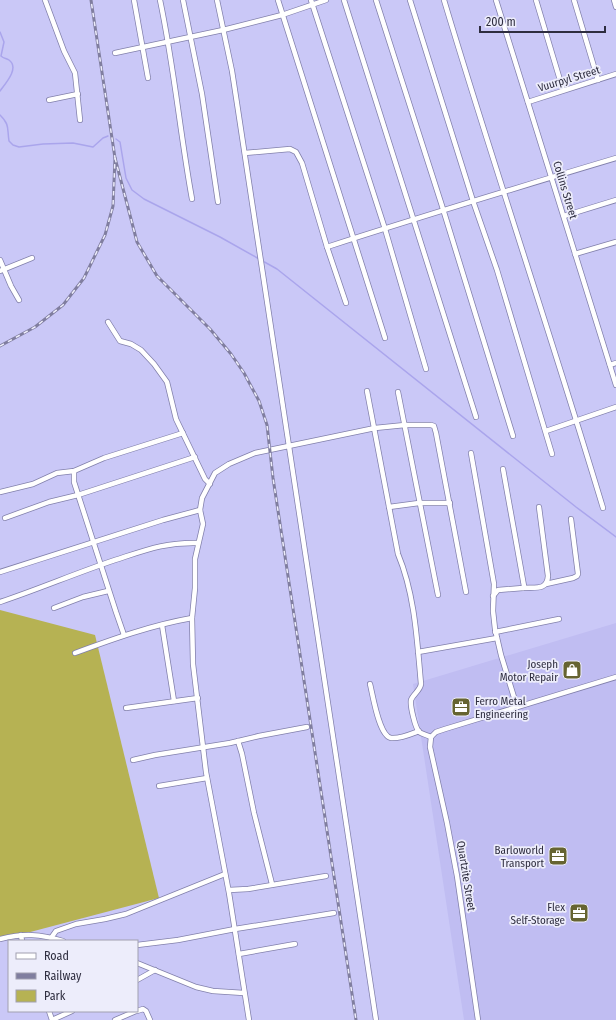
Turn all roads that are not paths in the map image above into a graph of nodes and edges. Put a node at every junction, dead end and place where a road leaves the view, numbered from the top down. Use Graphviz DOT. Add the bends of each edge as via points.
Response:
graph roads {
  1 [pos="45,0"];
  2 [pos="134,0"];
  3 [pos="160,0"];
  4 [pos="183,0"];
  5 [pos="217,0"];
  6 [pos="278,0"];
  7 [pos="326,0"];
  8 [pos="344,0"];
  9 [pos="376,0"];
  10 [pos="410,0"];
  11 [pos="444,0"];
  12 [pos="496,0"];
  13 [pos="536,0"];
  14 [pos="574,0"];
  15 [pos="614,0"];
  16 [pos="312,2"];
  17 [pos="616,7"];
  18 [pos="282,14"];
  19 [pos="223,30"];
  20 [pos="191,37"];
  21 [pos="168,42"];
  22 [pos="144,47"];
  23 [pos="115,53"];
  24 [pos="616,74"];
  25 [pos="148,78"];
  26 [pos="598,80"];
  27 [pos="563,90"];
  28 [pos="78,94"];
  29 [pos="49,100"];
  30 [pos="528,102"];
  31 [pos="80,120"];
  32 [pos="245,153"];
  33 [pos="616,158"];
  34 [pos="552,177"];
  35 [pos="504,191"];
  36 [pos="192,199"];
  37 [pos="616,200"];
  38 [pos="472,201"];
  39 [pos="218,202"];
  40 [pos="443,209"];
  41 [pos="564,216"];
  42 [pos="413,220"];
  43 [pos="385,229"];
  44 [pos="354,238"];
  45 [pos="616,242"];
  46 [pos="327,247"];
  47 [pos="575,254"];
  48 [pos="32,258"];
  49 [pos="0,260"];
  50 [pos="2,270"];
  51 [pos="19,300"];
  52 [pos="346,303"];
  53 [pos="108,322"];
  54 [pos="385,338"];
  55 [pos="616,363"];
  56 [pos="610,365"];
  57 [pos="426,369"];
  58 [pos="616,385"];
  59 [pos="367,391"];
  60 [pos="398,392"];
  61 [pos="616,407"];
  62 [pos="476,417"];
  63 [pos="577,420"];
  64 [pos="405,425"];
  65 [pos="374,428"];
  66 [pos="546,431"];
  67 [pos="183,433"];
  68 [pos="513,436"];
  69 [pos="289,445"];
  70 [pos="471,452"];
  71 [pos="552,454"];
  72 [pos="195,457"];
  73 [pos="503,469"];
  74 [pos="74,471"];
  75 [pos="210,484"];
  76 [pos="0,492"];
  77 [pos="78,496"];
  78 [pos="419,503"];
  79 [pos="450,503"];
  80 [pos="389,507"];
  81 [pos="539,507"];
  82 [pos="603,508"];
  83 [pos="200,510"];
  84 [pos="5,518"];
  85 [pos="572,519"];
  86 [pos="93,543"];
  87 [pos="198,543"];
  88 [pos="100,565"];
  89 [pos="0,572"];
  90 [pos="546,584"];
  91 [pos="523,588"];
  92 [pos="108,591"];
  93 [pos="466,592"];
  94 [pos="438,596"];
  95 [pos="493,596"];
  96 [pos="0,602"];
  97 [pos="54,608"];
  98 [pos="192,618"];
  99 [pos="559,619"];
  100 [pos="162,625"];
  101 [pos="496,632"];
  102 [pos="124,635"];
  103 [pos="497,638"];
  104 [pos="418,652"];
  105 [pos="75,653"];
  106 [pos="616,677"];
  107 [pos="370,684"];
  108 [pos="198,698"];
  109 [pos="174,702"];
  110 [pos="517,707"];
  111 [pos="126,708"];
  112 [pos="306,727"];
  113 [pos="419,731"];
  114 [pos="431,736"];
  115 [pos="238,741"];
  116 [pos="203,747"];
  117 [pos="133,760"];
  118 [pos="207,778"];
  119 [pos="159,786"];
  120 [pos="225,874"];
  121 [pos="326,876"];
  122 [pos="272,884"];
  123 [pos="229,890"];
  124 [pos="334,913"];
  125 [pos="235,929"];
  126 [pos="21,935"];
  127 [pos="0,938"];
  128 [pos="51,938"];
  129 [pos="22,940"];
  130 [pos="59,940"];
  131 [pos="295,944"];
  132 [pos="138,945"];
  133 [pos="239,954"];
  134 [pos="138,963"];
  135 [pos="155,970"];
  136 [pos="138,979"];
  137 [pos="244,993"];
  138 [pos="138,1010"];
  139 [pos="49,1012"];
  140 [pos="70,1012"];
  141 [pos="134,1012"];
  142 [pos="116,1020"];
  143 [pos="150,1020"];
  144 [pos="249,1020"];
  145 [pos="376,1020"];
  146 [pos="478,1020"];
  1 -- 28 [label="street" via="75,73"];
  2 -- 22 [label="street"];
  3 -- 21 [label="street"];
  4 -- 20 [label="street"];
  5 -- 19 [label="street"];
  6 -- 18 [label="street"];
  7 -- 16 [label="street"];
  8 -- 42 [label="street"];
  9 -- 40 [label="street"];
  10 -- 38 [label="street"];
  11 -- 35 [label="street"];
  12 -- 30 [label="street, Collins Street"];
  13 -- 27 [label="street"];
  14 -- 26 [label="street"];
  15 -- 17 [label="street"];
  16 -- 18 [label="street"];
  16 -- 43 [label="street"];
  18 -- 19 [label="street"];
  18 -- 44 [label="street"];
  19 -- 20 [label="street"];
  19 -- 32 [label="street"];
  20 -- 21 [label="street"];
  20 -- 39 [label="street"];
  21 -- 22 [label="street"];
  21 -- 36 [label="street"];
  22 -- 23 [label="street"];
  22 -- 25 [label="street"];
  24 -- 26 [label="street, Vuurpyl Street"];
  26 -- 27 [label="street, Vuurpyl Street"];
  27 -- 30 [label="street, Vuurpyl Street"];
  28 -- 29 [label="street"];
  28 -- 31 [label="street"];
  30 -- 34 [label="street, Collins Street"];
  32 -- 46 [label="street" via="290,150 296,152 307,177"];
  32 -- 69 [label="street"];
  33 -- 34 [label="street"];
  34 -- 35 [label="street"];
  34 -- 41 [label="street, Collins Street"];
  35 -- 38 [label="street"];
  35 -- 63 [label="street"];
  37 -- 41 [label="street"];
  38 -- 40 [label="street"];
  38 -- 66 [label="street" via="497,270"];
  40 -- 42 [label="street"];
  40 -- 68 [label="street"];
  41 -- 47 [label="street, Collins Street"];
  42 -- 43 [label="street"];
  42 -- 62 [label="street"];
  43 -- 44 [label="street"];
  43 -- 57 [label="street"];
  44 -- 46 [label="street"];
  44 -- 54 [label="street"];
  45 -- 47 [label="street"];
  46 -- 52 [label="street"];
  47 -- 56 [label="street, Collins Street"];
  48 -- 50 [label="street"];
  49 -- 50 [label="street"];
  50 -- 51 [label="street"];
  53 -- 67 [label="street" via="120,341 141,350 167,382 176,419"];
  55 -- 56 [label="street"];
  56 -- 58 [label="street, Collins Street"];
  59 -- 65 [label="street"];
  60 -- 64 [label="street"];
  61 -- 63 [label="street"];
  63 -- 66 [label="street"];
  63 -- 82 [label="street"];
  64 -- 65 [label="street"];
  64 -- 78 [label="street"];
  64 -- 79 [label="street" via="434,426"];
  65 -- 69 [label="street"];
  65 -- 80 [label="street"];
  66 -- 71 [label="street"];
  67 -- 72 [label="street"];
  67 -- 74 [label="street" via="104,458"];
  69 -- 75 [label="street" via="254,453 229,464 215,473"];
  69 -- 145 [label="street"];
  70 -- 95 [label="street" via="494,584"];
  72 -- 75 [label="street"];
  72 -- 77 [label="street"];
  73 -- 91 [label="street"];
  74 -- 76 [label="street" via="57,473 33,484"];
  74 -- 77 [label="street"];
  75 -- 83 [label="street" via="202,498"];
  77 -- 84 [label="street" via="50,502"];
  77 -- 86 [label="street"];
  78 -- 79 [label="street"];
  78 -- 80 [label="street"];
  78 -- 94 [label="street"];
  79 -- 93 [label="street"];
  80 -- 104 [label="street" via="398,554 410,589"];
  81 -- 90 [label="street" via="548,576"];
  83 -- 86 [label="street"];
  83 -- 87 [label="street" via="203,524"];
  85 -- 90 [label="street" via="578,574 573,578"];
  86 -- 88 [label="street"];
  86 -- 89 [label="street"];
  87 -- 88 [label="street" via="158,546"];
  87 -- 98 [label="street"];
  88 -- 92 [label="street"];
  88 -- 96 [label="street"];
  90 -- 91 [label="street" via="542,587"];
  91 -- 95 [label="street" via="498,590"];
  92 -- 97 [label="street"];
  92 -- 102 [label="street"];
  95 -- 101 [label="street"];
  98 -- 100 [label="street"];
  98 -- 108 [label="street" via="193,664"];
  99 -- 101 [label="street"];
  100 -- 102 [label="street"];
  100 -- 109 [label="street"];
  101 -- 103 [label="street"];
  102 -- 105 [label="street"];
  103 -- 104 [label="street"];
  103 -- 110 [label="street"];
  104 -- 113 [label="street" via="421,687 413,697 411,706"];
  106 -- 110 [label="street"];
  107 -- 113 [label="street" via="385,735 396,738"];
  108 -- 109 [label="street"];
  108 -- 116 [label="street"];
  109 -- 111 [label="street"];
  110 -- 114 [label="street" via="436,732"];
  112 -- 115 [label="street"];
  113 -- 114 [label="street"];
  114 -- 146 [label="street, Quartzite Street" via="430,747 457,876"];
  115 -- 116 [label="street"];
  115 -- 122 [label="street"];
  116 -- 117 [label="street"];
  116 -- 118 [label="street"];
  118 -- 119 [label="street"];
  118 -- 120 [label="street"];
  120 -- 123 [label="street"];
  120 -- 128 [label="street" via="126,914 76,924 56,931"];
  121 -- 122 [label="street"];
  122 -- 123 [label="street"];
  123 -- 125 [label="street"];
  124 -- 125 [label="street"];
  125 -- 132 [label="street"];
  125 -- 133 [label="street"];
  126 -- 127 [label="street"];
  126 -- 128 [label="street"];
  126 -- 129 [label="street"];
  128 -- 130 [label="street"];
  131 -- 133 [label="street"];
  133 -- 137 [label="street"];
  134 -- 135 [label="street"];
  135 -- 136 [label="street"];
  135 -- 137 [label="street" via="196,987"];
  137 -- 144 [label="street"];
  138 -- 143 [label="street" via="146,1011"];
  139 -- 140 [label="street" via="52,1020"];
  141 -- 142 [label="street"];
}
